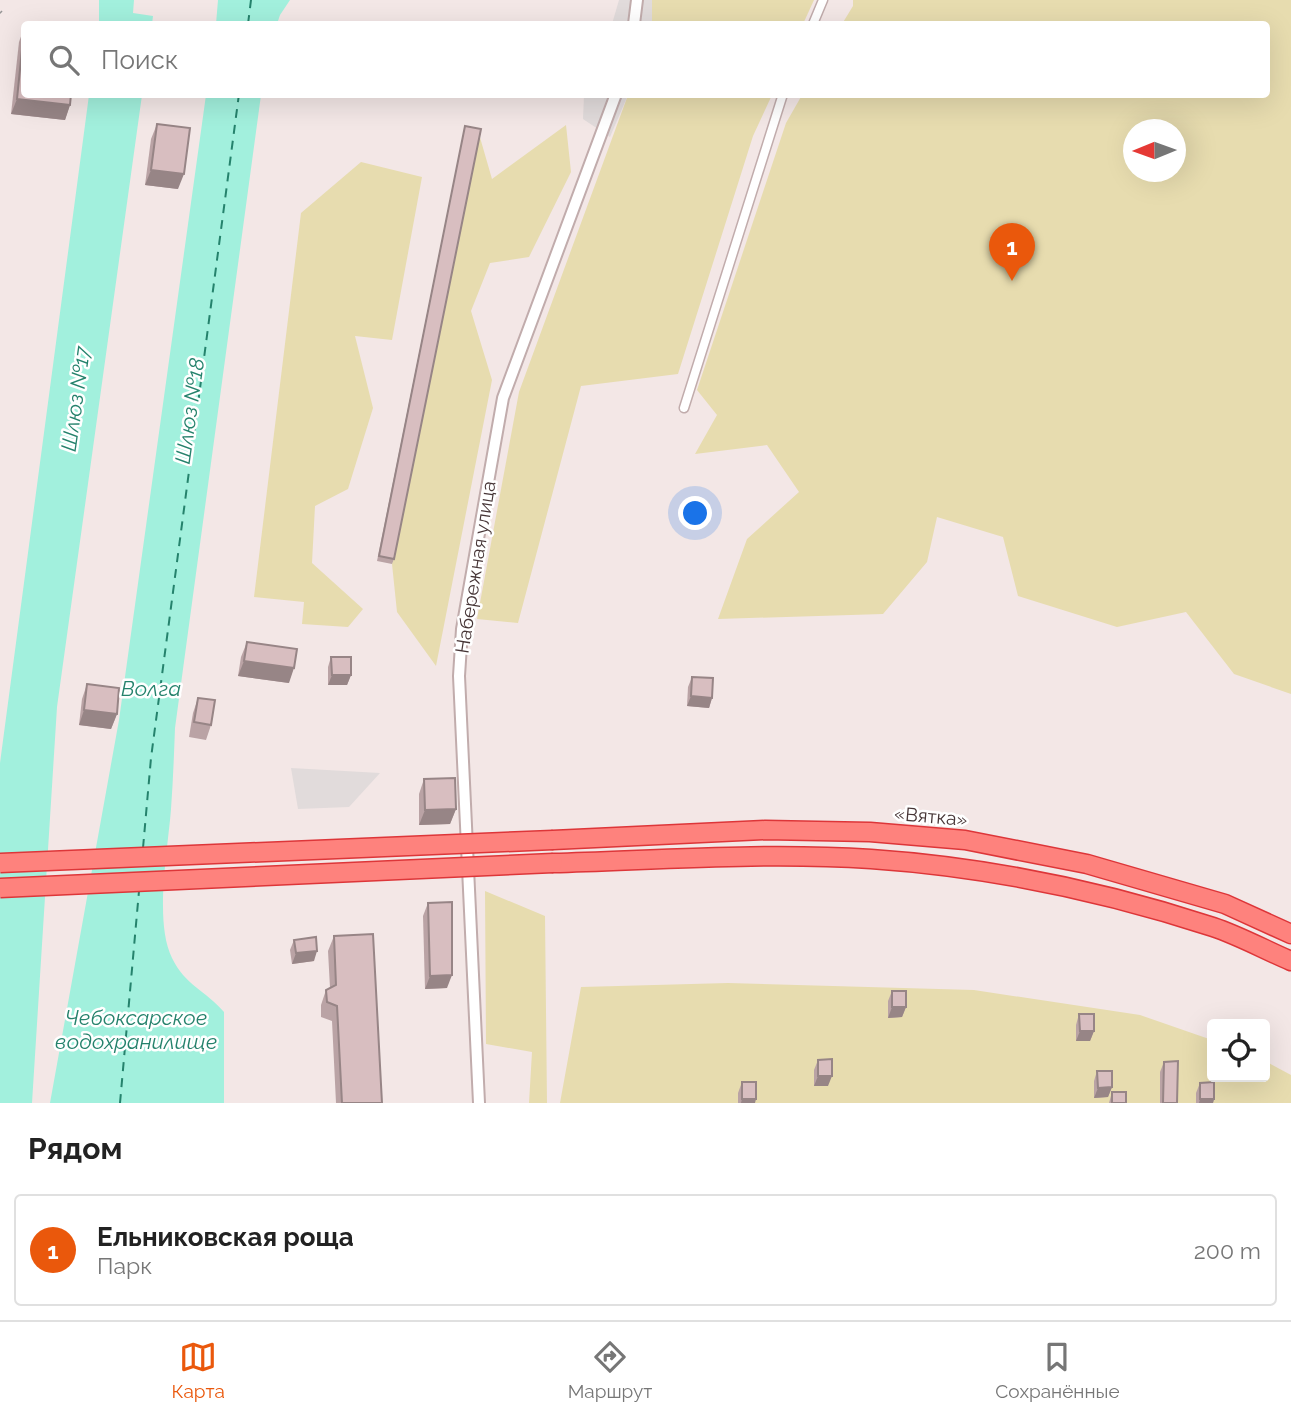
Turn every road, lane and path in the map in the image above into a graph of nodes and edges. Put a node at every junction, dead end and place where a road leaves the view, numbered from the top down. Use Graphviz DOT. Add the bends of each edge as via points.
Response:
graph roads {
  1 [pos="637,0"];
  2 [pos="823,0"];
  3 [pos="634,21"];
  4 [pos="814,21"];
  5 [pos="615,98"];
  6 [pos="782,98"];
  7 [pos="684,408"];
  8 [pos="0,863"];
  9 [pos="0,888"];
  10 [pos="1291,934"];
  11 [pos="1291,961"];
  12 [pos="479,1103"];
  1 -- 3 [label="street"];
  2 -- 4 [label="street"];
  5 -- 12 [label="street, Набережная улица" via="503,398 462,629 459,676"];
  6 -- 7 [label="street"];
  8 -- 10 [label="highway, «Вятка», bridge" via="765,830 870,832 965,840 1087,864 1225,904"];
  9 -- 11 [label="highway, bridge" via="553,863 869,859 959,867 1079,890 1215,928"];
}
